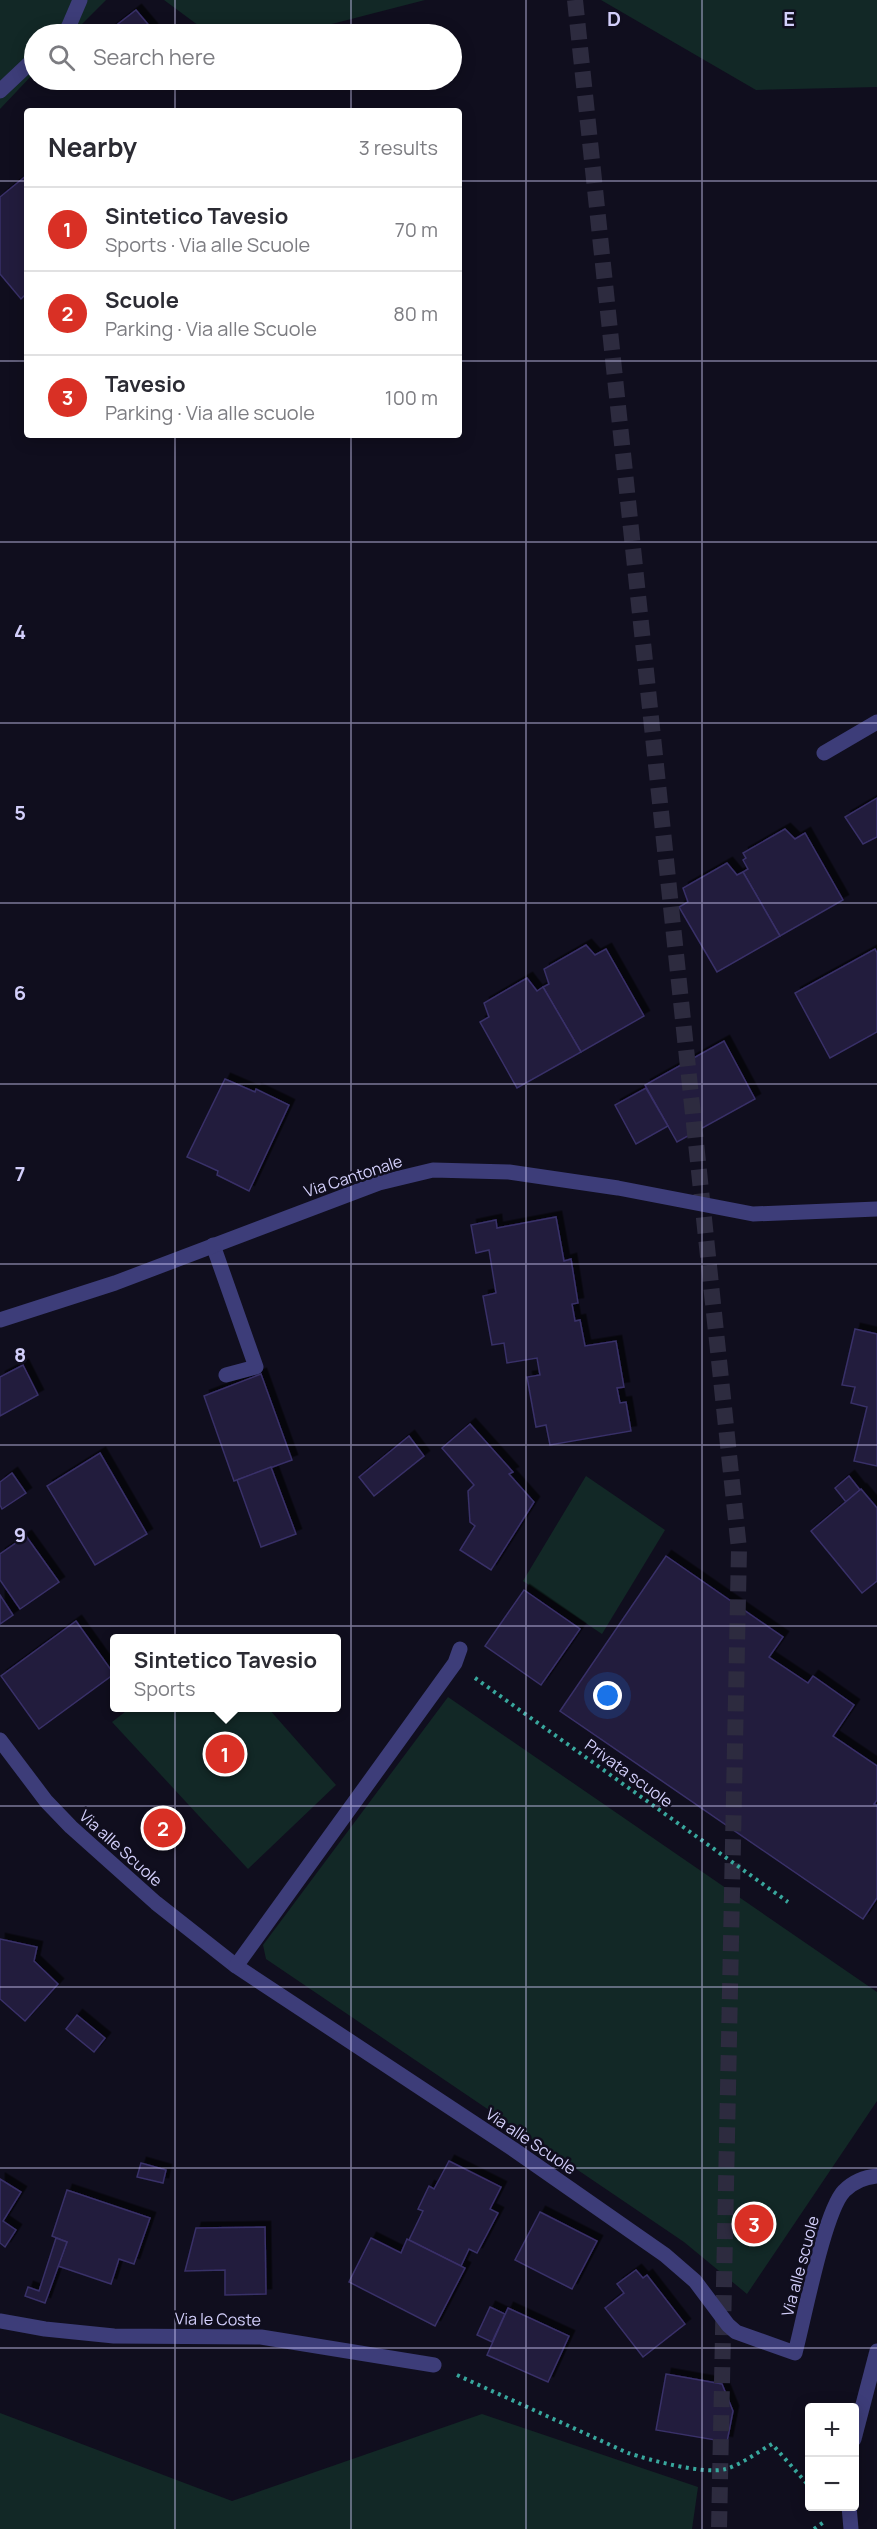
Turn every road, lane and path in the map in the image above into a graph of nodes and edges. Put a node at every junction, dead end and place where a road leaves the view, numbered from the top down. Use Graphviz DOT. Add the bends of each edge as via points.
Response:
graph roads {
  1 [pos="80,0"];
  2 [pos="70,24"];
  3 [pos="24,68"];
  4 [pos="0,91"];
  5 [pos="877,722"];
  6 [pos="824,753"];
  7 [pos="877,1209"];
  8 [pos="213,1245"];
  9 [pos="0,1320"];
  10 [pos="226,1375"];
  11 [pos="458,1656"];
  12 [pos="0,1740"];
  13 [pos="788,1902"];
  14 [pos="236,1966"];
  15 [pos="877,2176"];
  16 [pos="0,2321"];
  17 [pos="877,2351"];
  18 [pos="795,2353"];
  19 [pos="434,2365"];
  20 [pos="859,2423"];
  21 [pos="805,2481"];
  22 [pos="849,2511"];
  23 [pos="851,2529"];
  1 -- 2 [label="street"];
  3 -- 4 [label="street"];
  5 -- 6 [label="street"];
  7 -- 8 [label="street, Via Cantonale" via="753,1214 509,1172 433,1170 379,1183"];
  8 -- 9 [label="street, Via Cantonale" via="115,1284"];
  8 -- 10 [label="street" via="256,1367"];
  11 -- 13 [label="path, Privata scuole"];
  11 -- 14 [label="street"];
  12 -- 14 [label="street, Via alle Scuole" via="70,1827 156,1903"];
  14 -- 18 [label="street, Via alle Scuole" via="665,2255 695,2281 736,2332"];
  15 -- 18 [label="street, Via alle scuole" via="857,2181 836,2203 826,2228"];
  16 -- 19 [label="street, Via le Coste" via="114,2336 261,2337"];
  17 -- 20 [label="street"];
  19 -- 21 [label="path" via="649,2460 727,2469 772,2444"];
  22 -- 23 [label="street"];
}
